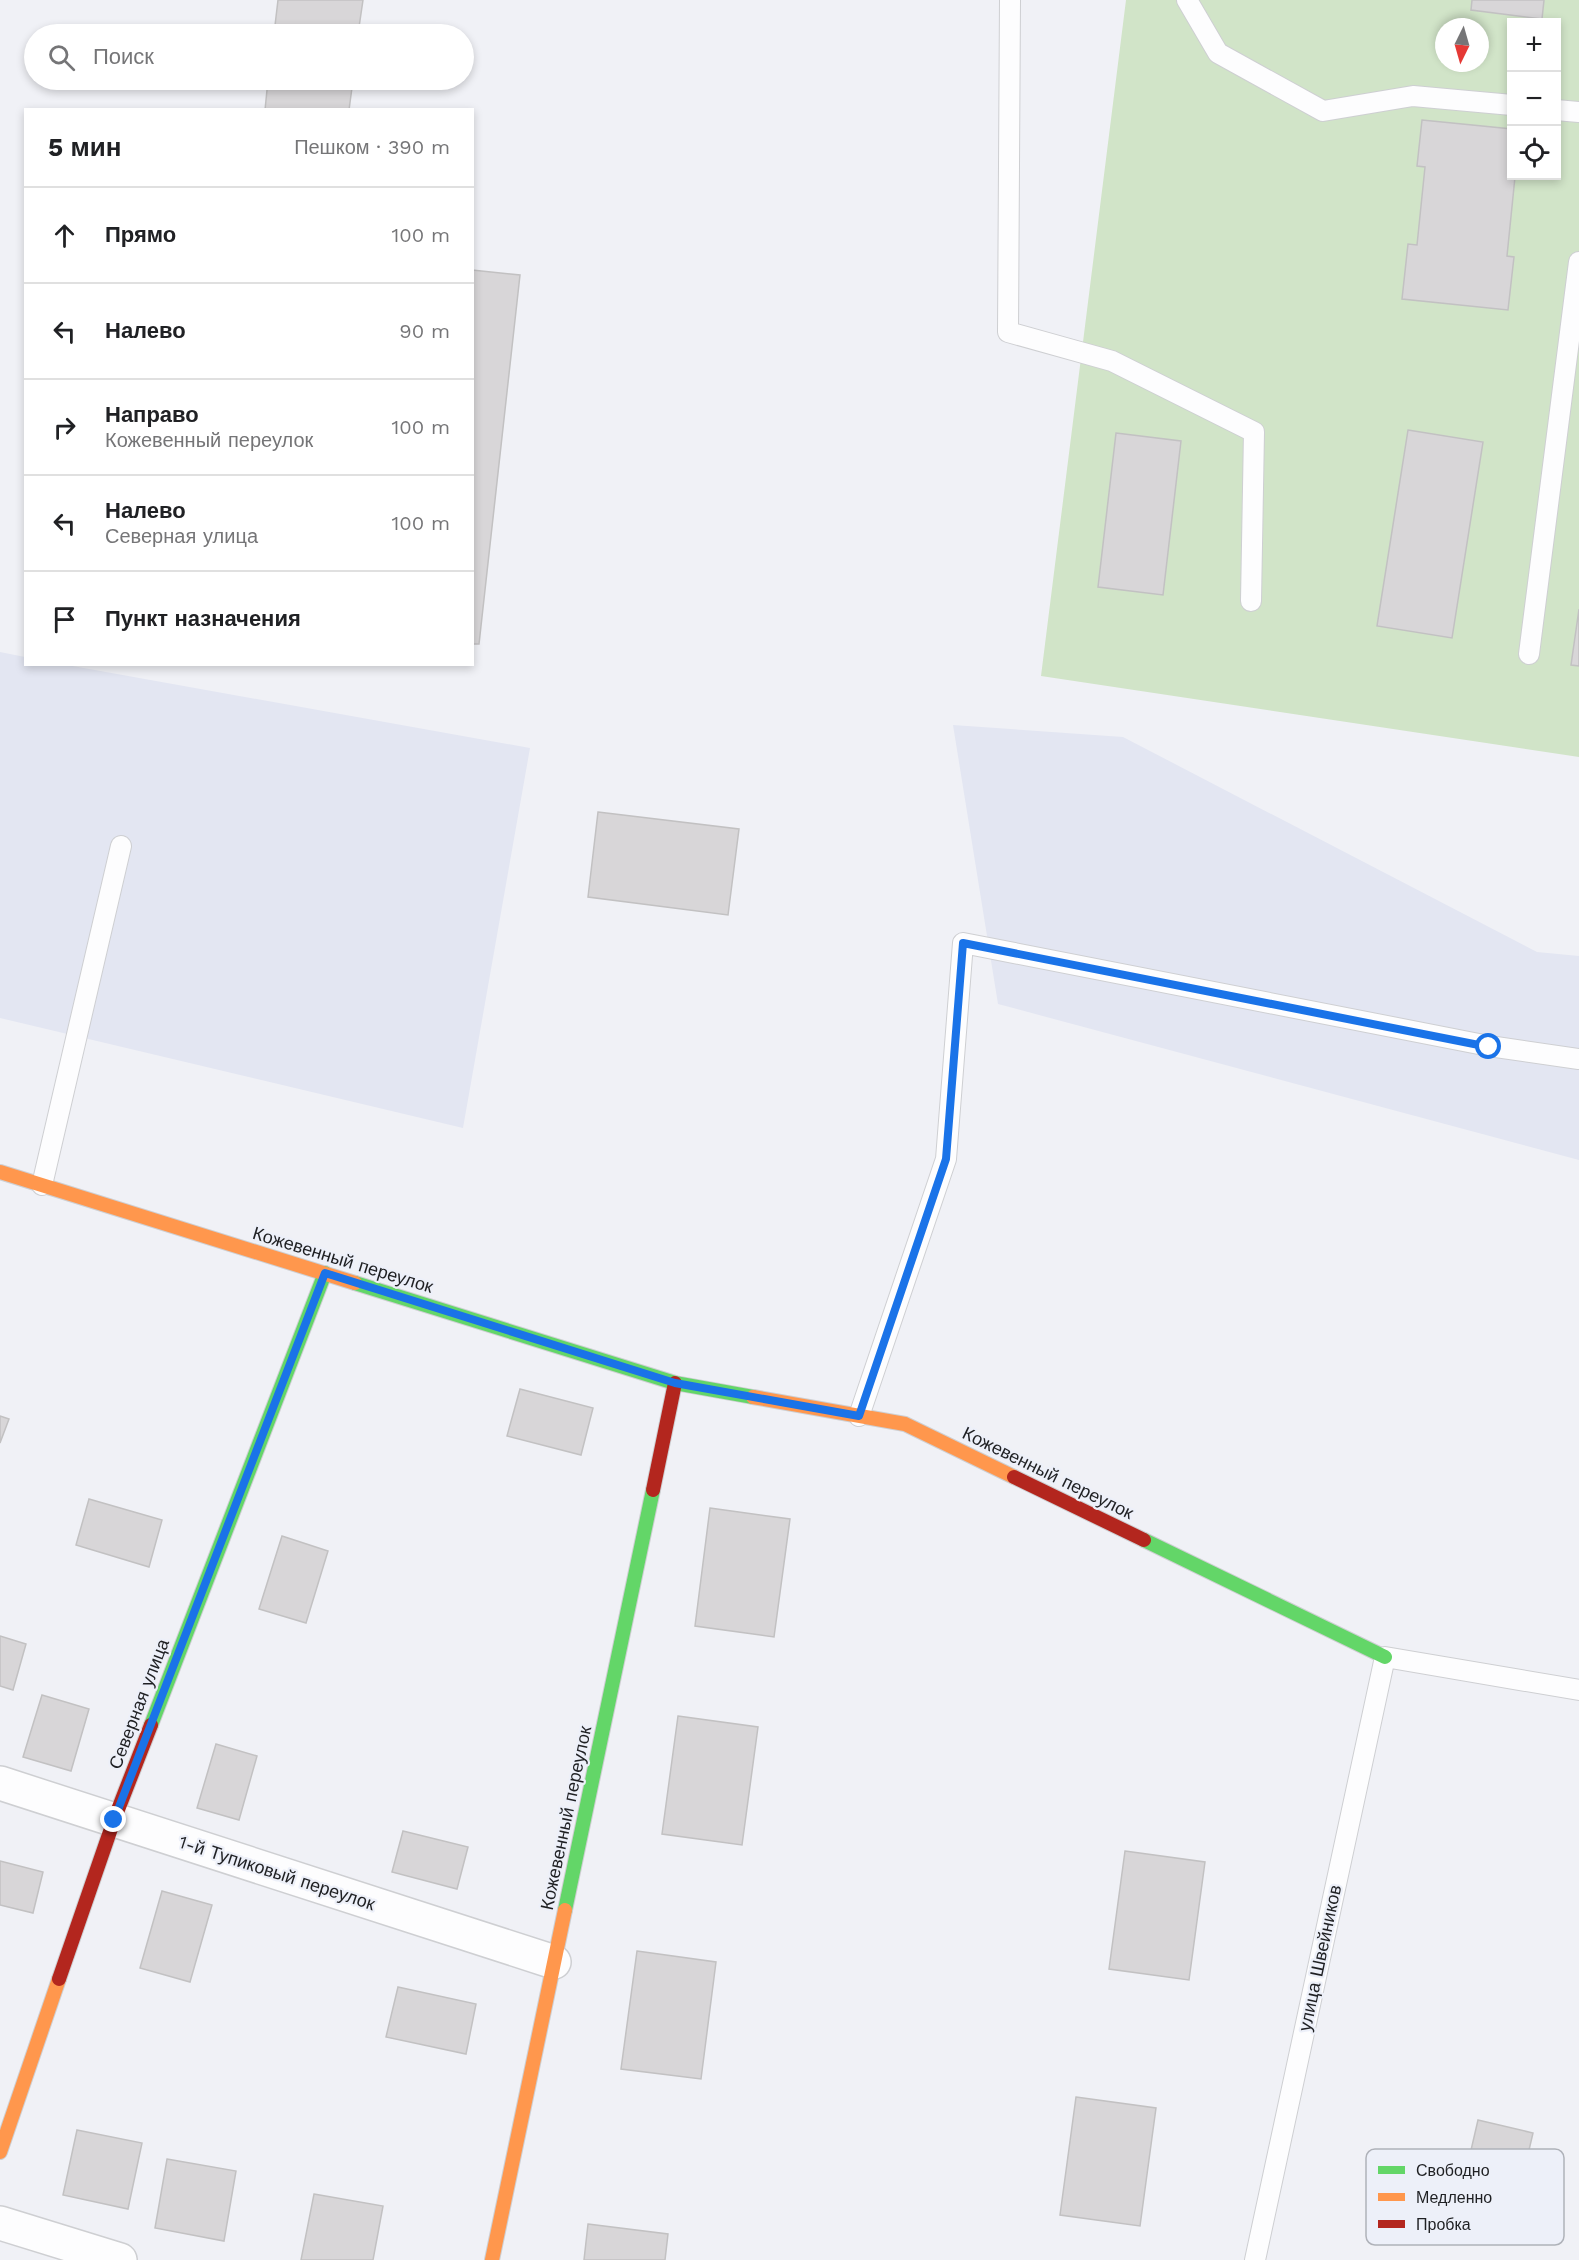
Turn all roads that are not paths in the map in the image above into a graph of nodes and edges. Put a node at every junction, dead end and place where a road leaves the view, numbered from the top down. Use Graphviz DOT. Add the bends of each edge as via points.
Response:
graph roads {
  1 [pos="1010,0"];
  2 [pos="1187,0"];
  3 [pos="1507,105"];
  4 [pos="1561,110"];
  5 [pos="1579,112"];
  6 [pos="1579,262"];
  7 [pos="1251,601"];
  8 [pos="1529,654"];
  9 [pos="121,846"];
  10 [pos="1579,1059"];
  11 [pos="0,1172"];
  12 [pos="42,1185"];
  13 [pos="325,1273"];
  14 [pos="675,1383"];
  15 [pos="859,1416"];
  16 [pos="1385,1657"];
  17 [pos="1579,1690"];
  18 [pos="0,1783"];
  19 [pos="114,1820"];
  20 [pos="554,1962"];
  21 [pos="0,2152"];
  22 [pos="0,2223"];
  23 [pos="120,2260"];
  24 [pos="492,2260"];
  25 [pos="1255,2260"];
  1 -- 7 [label="lane" via="1008,332 1112,361 1254,432"];
  2 -- 3 [label="lane" via="1218,53 1323,111 1413,96"];
  4 -- 5 [label="lane"];
  6 -- 8 [label="lane"];
  9 -- 12 [label="lane"];
  10 -- 15 [label="lane" via="1489,1047 963,943 946,1159"];
  11 -- 12 [label="street, Кожевенный переулок"];
  12 -- 13 [label="street, Кожевенный переулок"];
  13 -- 14 [label="street, Кожевенный переулок"];
  13 -- 19 [label="street, Северная улица"];
  14 -- 15 [label="street, Кожевенный переулок"];
  14 -- 20 [label="street, Кожевенный переулок"];
  15 -- 16 [label="street, Кожевенный переулок" via="905,1424"];
  16 -- 17 [label="lane"];
  16 -- 25 [label="lane, улица Швейников"];
  18 -- 19 [label="street, 1-й Тупиковый переулок"];
  19 -- 20 [label="street, 1-й Тупиковый переулок"];
  19 -- 21 [label="street, Северная улица"];
  20 -- 24 [label="street, Кожевенный переулок"];
  22 -- 23 [label="street"];
}
